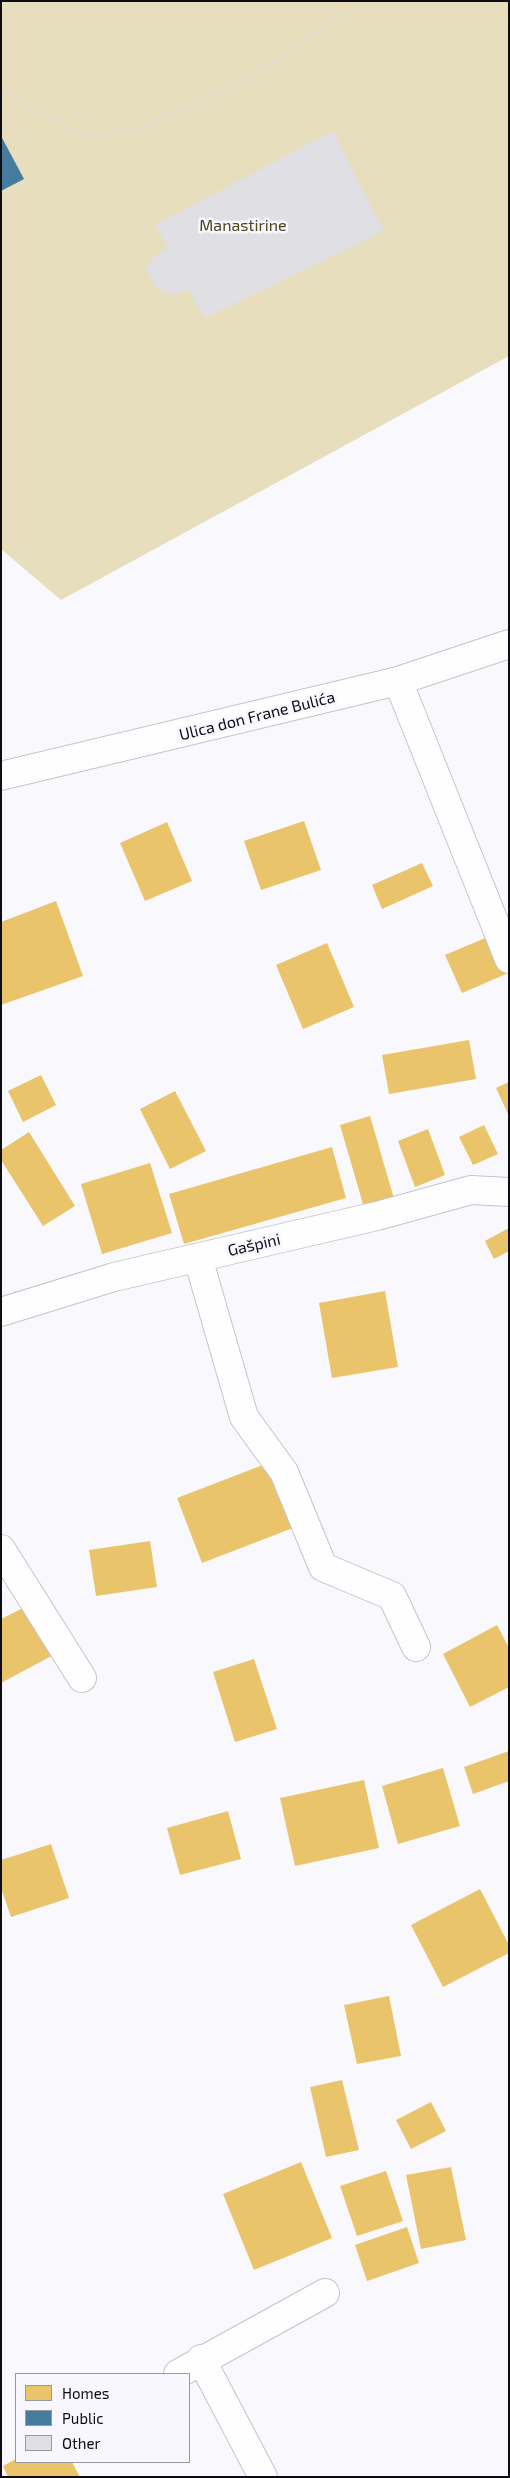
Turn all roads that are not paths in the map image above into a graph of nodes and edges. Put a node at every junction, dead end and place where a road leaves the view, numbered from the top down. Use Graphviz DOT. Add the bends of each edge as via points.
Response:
graph roads {
  1 [pos="509,644"];
  2 [pos="398,681"];
  3 [pos="1,776"];
  4 [pos="509,959"];
  5 [pos="509,1192"];
  6 [pos="198,1258"];
  7 [pos="1,1312"];
  8 [pos="1,1549"];
  9 [pos="416,1647"];
  10 [pos="82,1678"];
  11 [pos="325,2293"];
  12 [pos="201,2359"];
  13 [pos="180,2373"];
  14 [pos="263,2477"];
  1 -- 2 [label="street, Ulica don Frane Bulića"];
  2 -- 3 [label="street, Ulica don Frane Bulića"];
  2 -- 4 [label="street"];
  5 -- 6 [label="street, Gašpini" via="470,1190 377,1216"];
  6 -- 7 [label="street, Gašpini" via="114,1277"];
  6 -- 9 [label="street" via="244,1417 284,1472 322,1567 392,1596"];
  8 -- 10 [label="street"];
  11 -- 12 [label="street"];
  12 -- 13 [label="street"];
  12 -- 14 [label="street"];
}
